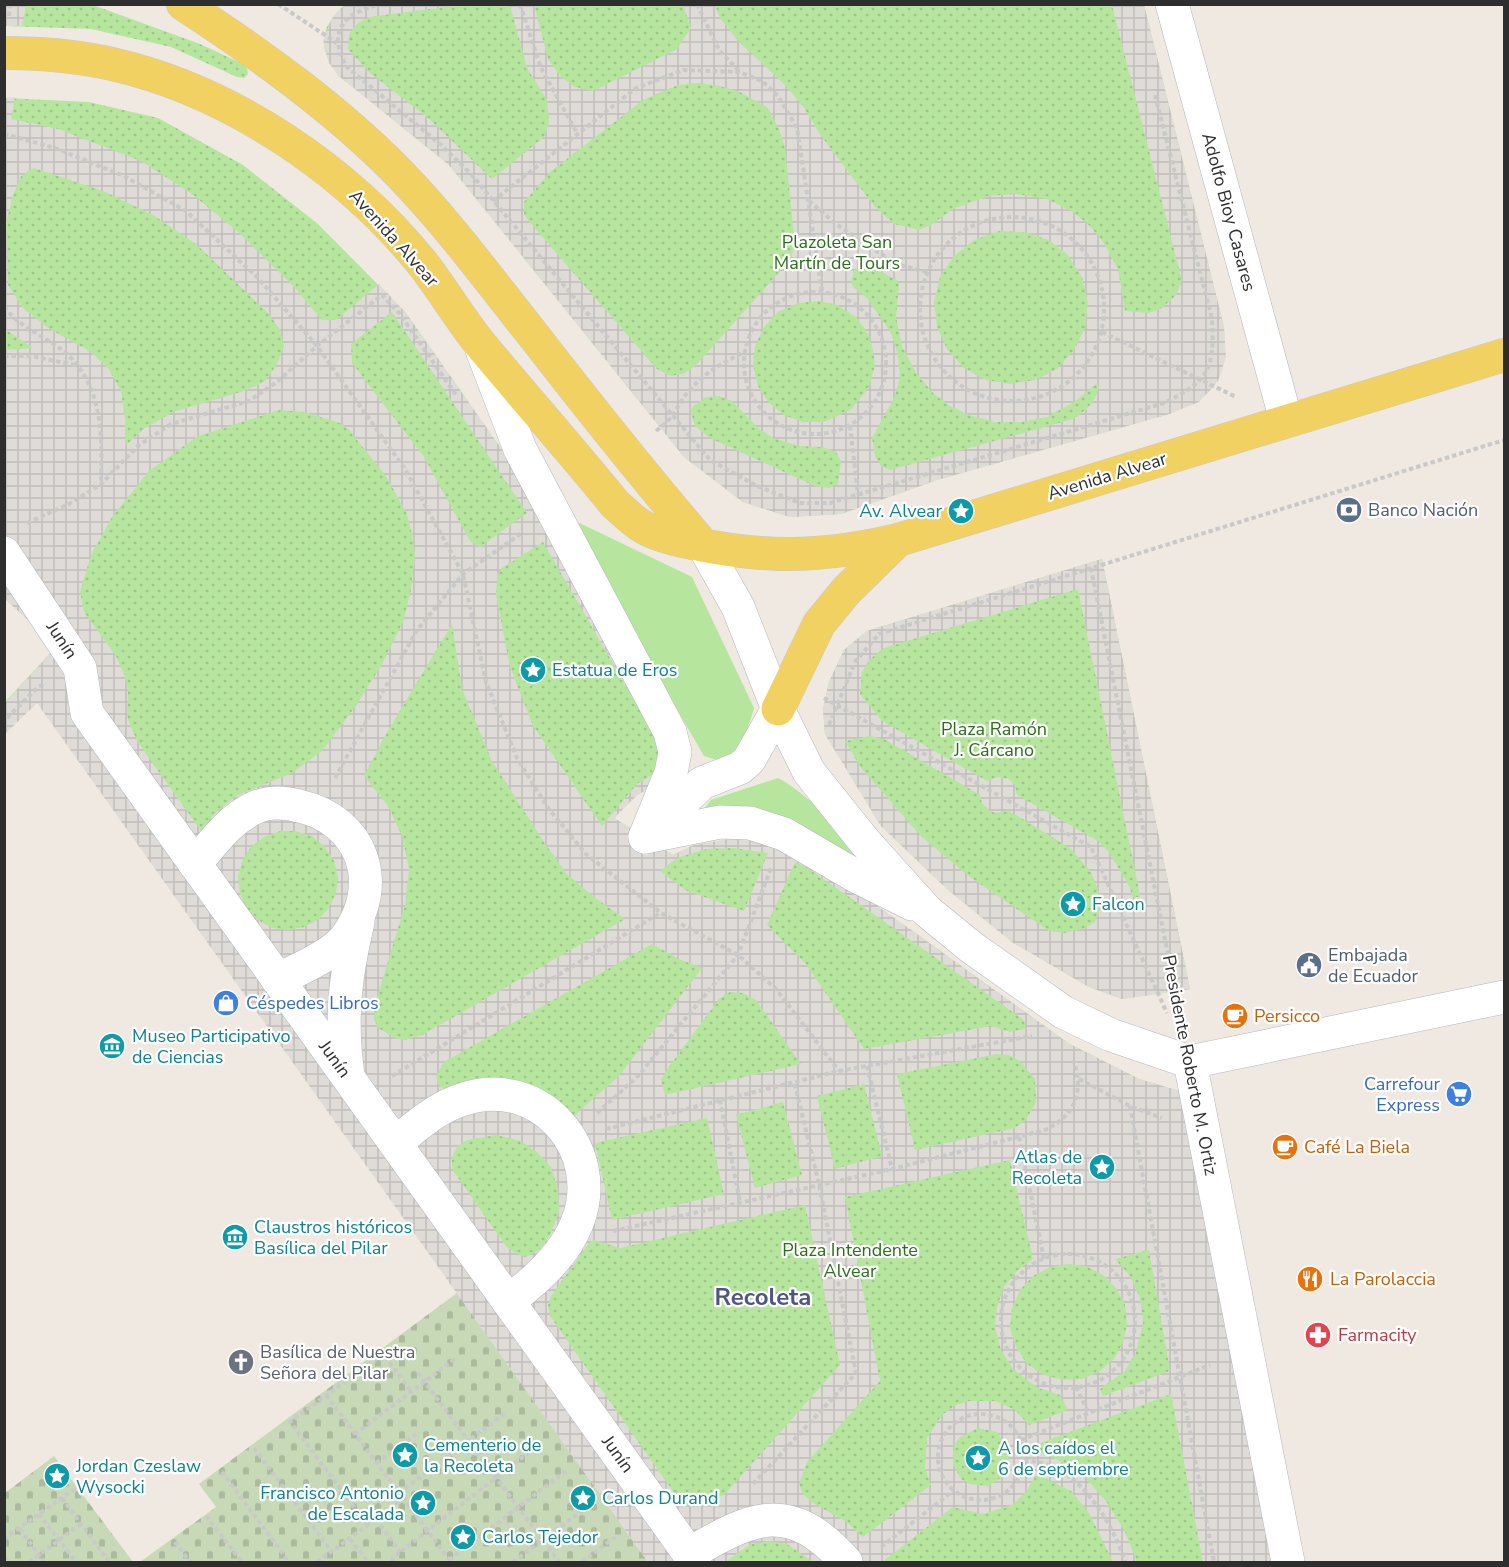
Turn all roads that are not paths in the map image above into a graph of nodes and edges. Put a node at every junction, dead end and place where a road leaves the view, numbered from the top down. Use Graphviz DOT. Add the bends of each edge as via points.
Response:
graph roads {
  1 [pos="183,4"];
  2 [pos="1172,4"];
  3 [pos="4,53"];
  4 [pos="479,342"];
  5 [pos="1504,355"];
  6 [pos="1286,420"];
  7 [pos="898,540"];
  8 [pos="703,545"];
  9 [pos="4,553"];
  10 [pos="778,709"];
  11 [pos="645,837"];
  12 [pos="195,864"];
  13 [pos="927,911"];
  14 [pos="360,914"];
  15 [pos="278,980"];
  16 [pos="1504,997"];
  17 [pos="1190,1062"];
  18 [pos="355,1087"];
  19 [pos="395,1143"];
  20 [pos="508,1301"];
  21 [pos="692,1558"];
  22 [pos="1282,1562"];
  23 [pos="846,1563"];
  1 -- 8 [label="main road" via="277,70 398,172"];
  2 -- 6 [label="street, Adolfo Bioy Casares"];
  3 -- 4 [label="main road, Avenida Alvear" via="114,64 195,93 283,137 357,195 422,263"];
  4 -- 8 [label="main road, Avenida Alvear" via="615,504 641,526"];
  4 -- 11 [label="street" via="520,449 670,732 675,752 671,773"];
  5 -- 6 [label="main road, Avenida Alvear"];
  6 -- 7 [label="main road, Avenida Alvear"];
  7 -- 8 [label="main road, Avenida Alvear" via="814,555"];
  7 -- 10 [label="main road" via="819,624"];
  8 -- 10 [label="street" via="738,607"];
  9 -- 12 [label="street, Junín" via="80,668 87,713"];
  10 -- 11 [label="street" via="749,760 740,768 702,783"];
  10 -- 13 [label="street" via="809,772"];
  11 -- 13 [label="street" via="720,822 750,824 784,834"];
  12 -- 14 [label="street" via="233,821 256,807 282,802 317,810 337,821 352,837 363,861 366,888"];
  12 -- 15 [label="street, Junín"];
  13 -- 17 [label="street" via="1063,1012 1111,1035"];
  14 -- 15 [label="street" via="346,938"];
  14 -- 18 [label="street" via="343,1009"];
  15 -- 18 [label="street, Junín"];
  16 -- 17 [label="street"];
  17 -- 22 [label="street, Presidente Roberto M. Ortiz"];
  18 -- 19 [label="street, Junín"];
  19 -- 20 [label="street, Junín"];
  19 -- 20 [label="street" via="433,1113 463,1099 491,1094 532,1102 553,1116 570,1138 582,1179 577,1223 549,1265"];
  20 -- 21 [label="street, Junín"];
  21 -- 23 [label="street, Junín" via="733,1528 764,1520 791,1520 822,1540"];
}
